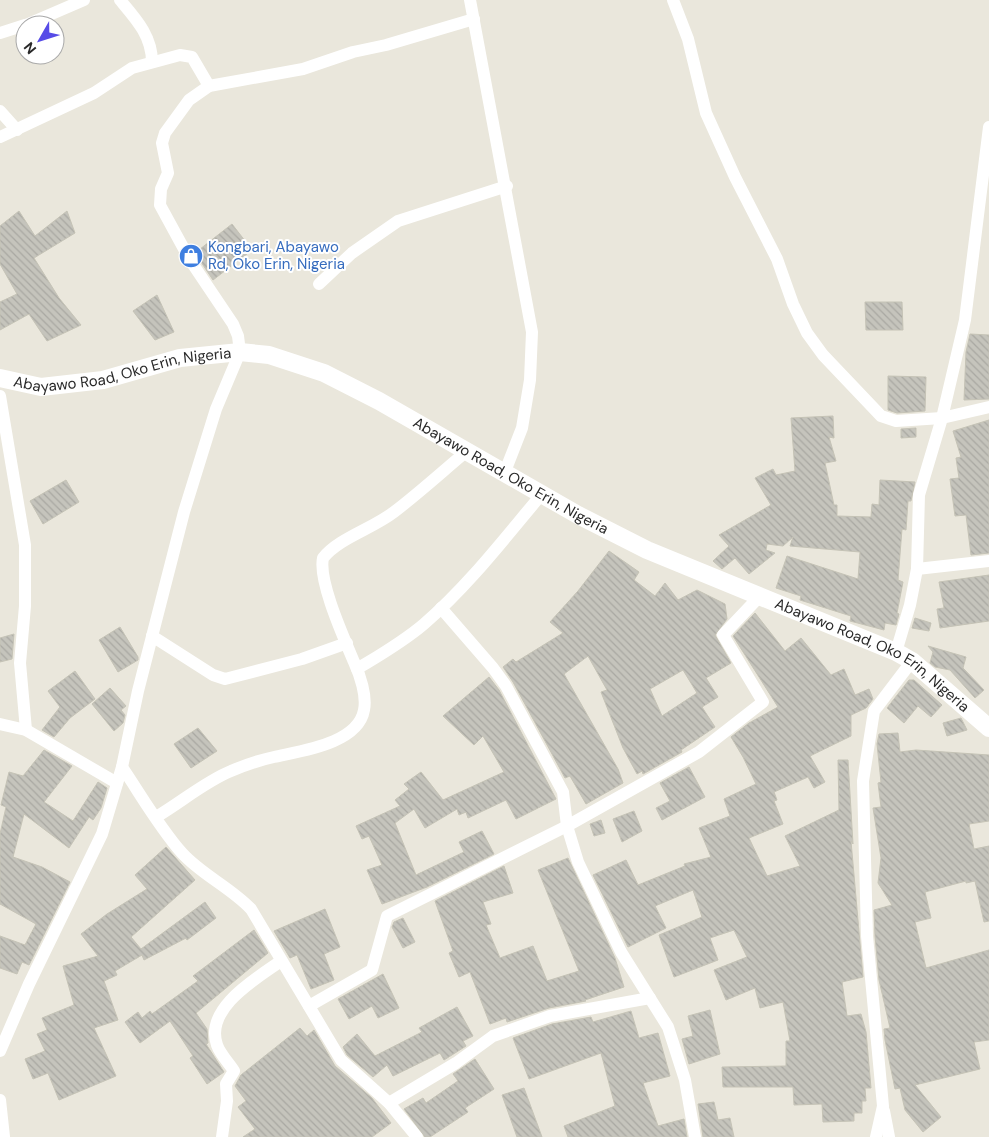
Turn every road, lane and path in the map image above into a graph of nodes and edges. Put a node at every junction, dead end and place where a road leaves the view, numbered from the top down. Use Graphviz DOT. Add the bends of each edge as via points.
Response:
graph roads {
  1 [pos="84,0"];
  2 [pos="120,0"];
  3 [pos="470,0"];
  4 [pos="673,0"];
  5 [pos="49,15"];
  6 [pos="474,19"];
  7 [pos="15,28"];
  8 [pos="0,33"];
  9 [pos="152,62"];
  10 [pos="209,86"];
  11 [pos="0,111"];
  12 [pos="989,127"];
  13 [pos="17,130"];
  14 [pos="0,137"];
  15 [pos="507,186"];
  16 [pos="319,284"];
  17 [pos="240,352"];
  18 [pos="0,378"];
  19 [pos="0,396"];
  20 [pos="989,407"];
  21 [pos="942,418"];
  22 [pos="467,451"];
  23 [pos="504,474"];
  24 [pos="542,495"];
  25 [pos="989,561"];
  26 [pos="917,569"];
  27 [pos="759,597"];
  28 [pos="441,608"];
  29 [pos="152,636"];
  30 [pos="347,643"];
  31 [pos="896,652"];
  32 [pos="912,661"];
  33 [pos="357,669"];
  34 [pos="0,724"];
  35 [pos="989,728"];
  36 [pos="26,730"];
  37 [pos="122,767"];
  38 [pos="117,783"];
  39 [pos="156,817"];
  40 [pos="567,826"];
  41 [pos="281,961"];
  42 [pos="650,998"];
  43 [pos="309,1006"];
  44 [pos="1,1047"];
  45 [pos="0,1100"];
  46 [pos="389,1103"];
  47 [pos="883,1106"];
  48 [pos="4,1137"];
  49 [pos="222,1137"];
  50 [pos="416,1137"];
  51 [pos="695,1137"];
  52 [pos="876,1137"];
  53 [pos="889,1137"];
  1 -- 5 [label="street"];
  2 -- 9 [label="street" via="148,38"];
  3 -- 6 [label="street"];
  4 -- 21 [label="street" via="688,39 706,113 777,259 793,304 808,332 823,355 881,416 896,421"];
  6 -- 10 [label="street" via="303,69"];
  6 -- 15 [label="street"];
  7 -- 8 [label="street"];
  9 -- 10 [label="street" via="187,55 198,64"];
  9 -- 13 [label="street" via="132,68 94,93"];
  10 -- 17 [label="street" via="189,100 165,133 162,142 168,173 161,189 160,205 190,260 233,324"];
  11 -- 13 [label="street"];
  12 -- 21 [label="street" via="964,320"];
  13 -- 14 [label="street"];
  15 -- 16 [label="street" via="398,221 352,253"];
  15 -- 23 [label="street" via="532,332 530,380 522,428"];
  17 -- 18 [label="street, Abayawo Road, Oko Erin, Nigeria" via="180,358 103,380 41,387"];
  17 -- 22 [label="street, Abayawo Road, Oko Erin, Nigeria" via="269,355 324,373"];
  17 -- 29 [label="street" via="216,409 184,512"];
  19 -- 36 [label="street" via="25,545 25,606 20,663"];
  20 -- 21 [label="street"];
  21 -- 26 [label="street" via="919,495"];
  22 -- 23 [label="street, Abayawo Road, Oko Erin, Nigeria"];
  22 -- 30 [label="street" via="394,512 328,551 323,558 323,577"];
  23 -- 24 [label="street, Abayawo Road, Oko Erin, Nigeria"];
  24 -- 27 [label="street, Abayawo Road, Oko Erin, Nigeria" via="648,550"];
  24 -- 28 [label="street"];
  25 -- 26 [label="street"];
  26 -- 31 [label="street"];
  27 -- 31 [label="street, Abayawo Road, Oko Erin, Nigeria"];
  27 -- 40 [label="street" via="723,635 764,702 699,752"];
  28 -- 33 [label="street" via="393,648"];
  28 -- 40 [label="street" via="506,686 563,792"];
  29 -- 30 [label="street" via="213,676 225,680"];
  29 -- 37 [label="street"];
  30 -- 33 [label="street"];
  31 -- 32 [label="street, Abayawo Road, Oko Erin, Nigeria"];
  32 -- 35 [label="street, Abayawo Road, Oko Erin, Nigeria"];
  32 -- 47 [label="street" via="874,711 863,781 867,936"];
  33 -- 39 [label="street" via="364,710 356,725 342,736 326,745 273,757 229,772"];
  34 -- 36 [label="street"];
  36 -- 38 [label="street"];
  37 -- 38 [label="street"];
  37 -- 39 [label="street"];
  38 -- 44 [label="street" via="102,834"];
  39 -- 41 [label="street" via="182,853 251,909"];
  40 -- 42 [label="street" via="578,862 621,952"];
  40 -- 43 [label="street" via="388,916 372,970"];
  41 -- 43 [label="street"];
  41 -- 49 [label="street" via="235,995 222,1010 215,1033 217,1045 234,1071 226,1084"];
  42 -- 46 [label="street" via="550,1016 493,1036 456,1063"];
  42 -- 51 [label="street" via="668,1027 685,1080"];
  43 -- 46 [label="street" via="341,1060"];
  45 -- 48 [label="street"];
  46 -- 50 [label="street"];
  47 -- 52 [label="street"];
  47 -- 53 [label="street"];
}
